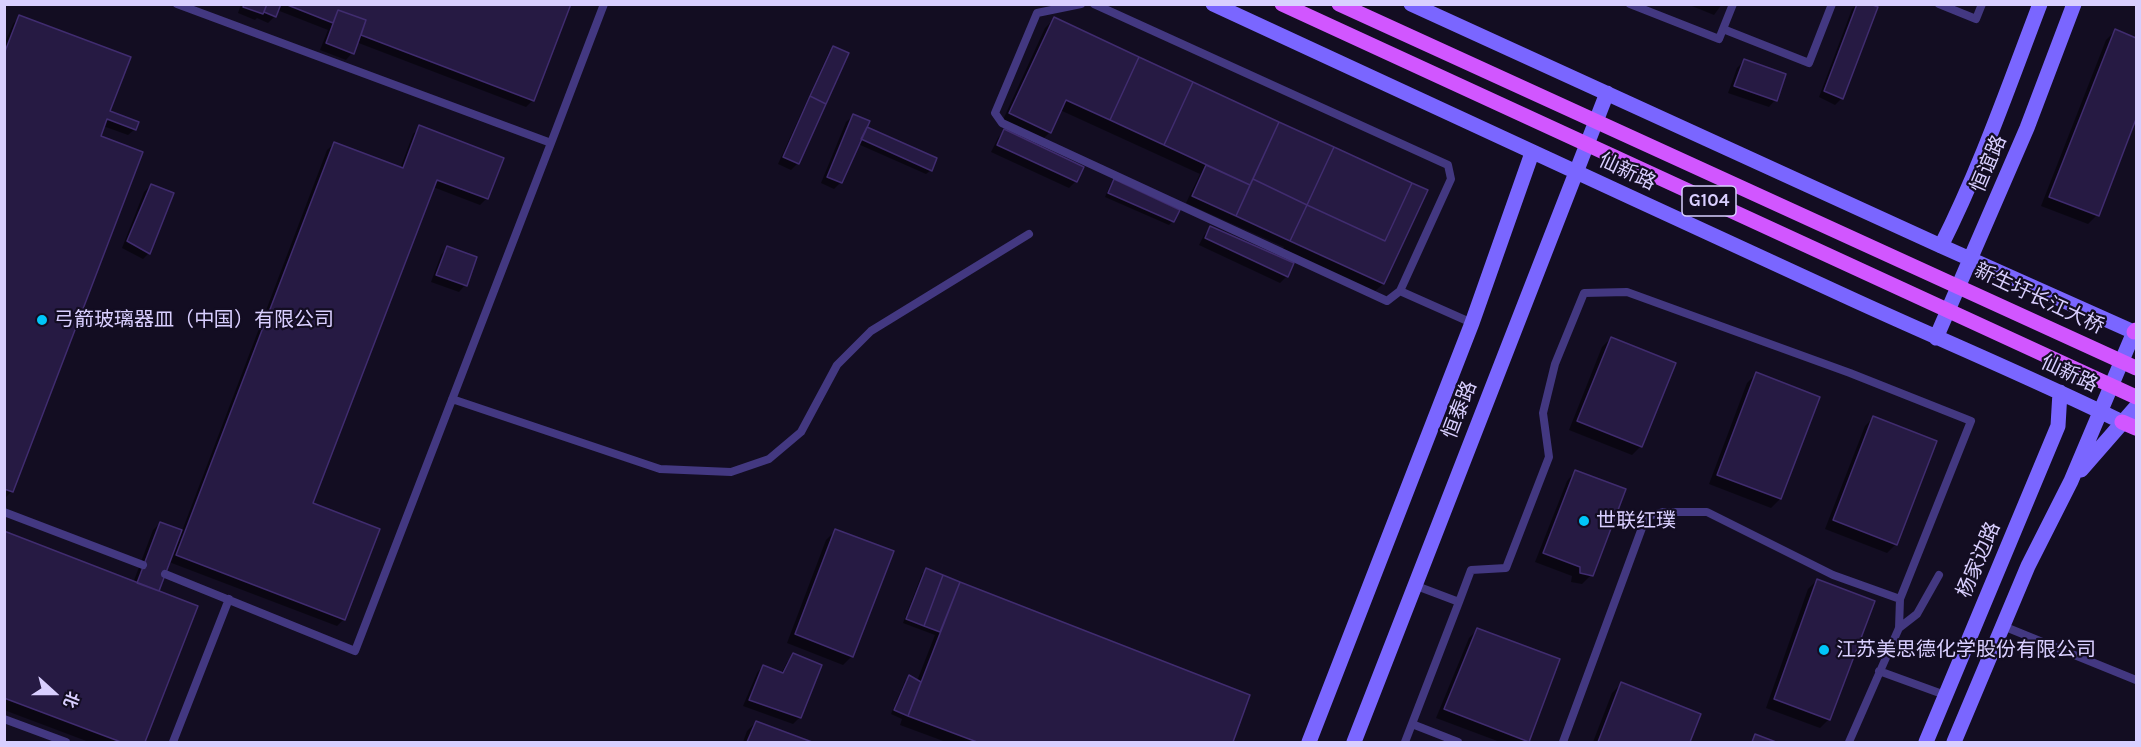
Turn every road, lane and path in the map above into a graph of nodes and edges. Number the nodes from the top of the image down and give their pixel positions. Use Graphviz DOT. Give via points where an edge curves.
graph roads {
  1 [pos="177,4"];
  2 [pos="604,4"];
  3 [pos="1081,4"];
  4 [pos="1094,4"];
  5 [pos="1213,4"];
  6 [pos="1282,4"];
  7 [pos="1340,4"];
  8 [pos="1411,4"];
  9 [pos="1630,4"];
  10 [pos="1733,4"];
  11 [pos="1832,4"];
  12 [pos="1939,4"];
  13 [pos="1982,4"];
  14 [pos="2040,4"];
  15 [pos="2074,4"];
  16 [pos="1723,29"];
  17 [pos="1607,93"];
  18 [pos="551,143"];
  19 [pos="1532,153"];
  20 [pos="1576,172"];
  21 [pos="1029,234"];
  22 [pos="1941,246"];
  23 [pos="1970,258"];
  24 [pos="1956,284"];
  25 [pos="1400,291"];
  26 [pos="1472,323"];
  27 [pos="2136,331"];
  28 [pos="1936,338"];
  29 [pos="2136,368"];
  30 [pos="2060,392"];
  31 [pos="2136,397"];
  32 [pos="452,399"];
  33 [pos="2136,407"];
  34 [pos="2100,411"];
  35 [pos="2129,425"];
  36 [pos="2071,481"];
  37 [pos="4,512"];
  38 [pos="143,565"];
  39 [pos="165,574"];
  40 [pos="1939,574"];
  41 [pos="1414,585"];
  42 [pos="229,598"];
  43 [pos="1900,600"];
  44 [pos="1459,602"];
  45 [pos="2003,626"];
  46 [pos="1899,628"];
  47 [pos="1879,671"];
  48 [pos="2136,680"];
  49 [pos="1945,696"];
  50 [pos="4,719"];
  51 [pos="1412,724"];
  52 [pos="66,742"];
  53 [pos="173,742"];
  54 [pos="1309,742"];
  55 [pos="1354,742"];
  56 [pos="1405,742"];
  57 [pos="1458,742"];
  58 [pos="1563,742"];
  59 [pos="1849,742"];
  60 [pos="1926,742"];
  61 [pos="1954,742"];
  1 -- 18 [label="lane"];
  2 -- 18 [label="lane"];
  3 -- 25 [label="lane" via="1037,13 994,113 1002,123 1388,301"];
  4 -- 25 [label="lane" via="1448,165 1451,179"];
  5 -- 19 [label="main road, 仙新路"];
  6 -- 31 [label="main road, 仙新路 / G104, bridge"];
  7 -- 24 [label="main road, 仙新路, bridge"];
  8 -- 17 [label="main road"];
  9 -- 16 [label="lane" via="1719,39"];
  10 -- 16 [label="lane"];
  11 -- 16 [label="lane" via="1809,63"];
  12 -- 13 [label="lane" via="1976,19"];
  14 -- 22 [label="main road, 恒谊路"];
  15 -- 23 [label="main road, 恒谊路" via="2027,128"];
  17 -- 20 [label="main road, 恒泰路"];
  17 -- 22 [label="main road"];
  18 -- 32 [label="lane"];
  19 -- 20 [label="main road, 仙新路"];
  19 -- 26 [label="main road, 恒泰路"];
  20 -- 28 [label="main road, 仙新路"];
  20 -- 41 [label="main road, 恒泰路"];
  21 -- 32 [label="lane" via="871,332 837,365 801,432 769,459 730,472 660,469"];
  22 -- 23 [label="main road"];
  23 -- 27 [label="main road"];
  23 -- 28 [label="main road, 恒谊路"];
  24 -- 29 [label="main road, 新生圩长江大桥, bridge"];
  25 -- 26 [label="lane"];
  26 -- 54 [label="main road, 恒泰路"];
  27 -- 34 [label="main road"];
  28 -- 30 [label="main road, 仙新路"];
  30 -- 34 [label="main road, 仙新路"];
  30 -- 49 [label="main road, 杨家边路" via="2058,426"];
  32 -- 42 [label="lane" via="355,651"];
  33 -- 35 [label="main road"];
  34 -- 35 [label="main road, 仙新路"];
  34 -- 36 [label="main road"];
  35 -- 36 [label="main road"];
  36 -- 45 [label="main road"];
  37 -- 38 [label="lane"];
  39 -- 42 [label="lane"];
  40 -- 46 [label="lane" via="1917,614"];
  41 -- 44 [label="lane"];
  41 -- 55 [label="main road, 恒泰路"];
  42 -- 53 [label="lane"];
  43 -- 44 [label="lane" via="1971,421 1627,292 1584,294 1555,364 1543,413 1549,457 1506,568 1471,570"];
  43 -- 46 [label="lane"];
  43 -- 58 [label="lane" via="1833,575 1707,512 1663,512 1646,517"];
  44 -- 51 [label="lane"];
  45 -- 48 [label="lane"];
  45 -- 61 [label="main road"];
  46 -- 47 [label="lane"];
  47 -- 49 [label="lane"];
  47 -- 59 [label="lane"];
  49 -- 60 [label="main road, 杨家边路"];
  50 -- 52 [label="lane"];
  51 -- 56 [label="lane"];
  51 -- 57 [label="lane"];
}
